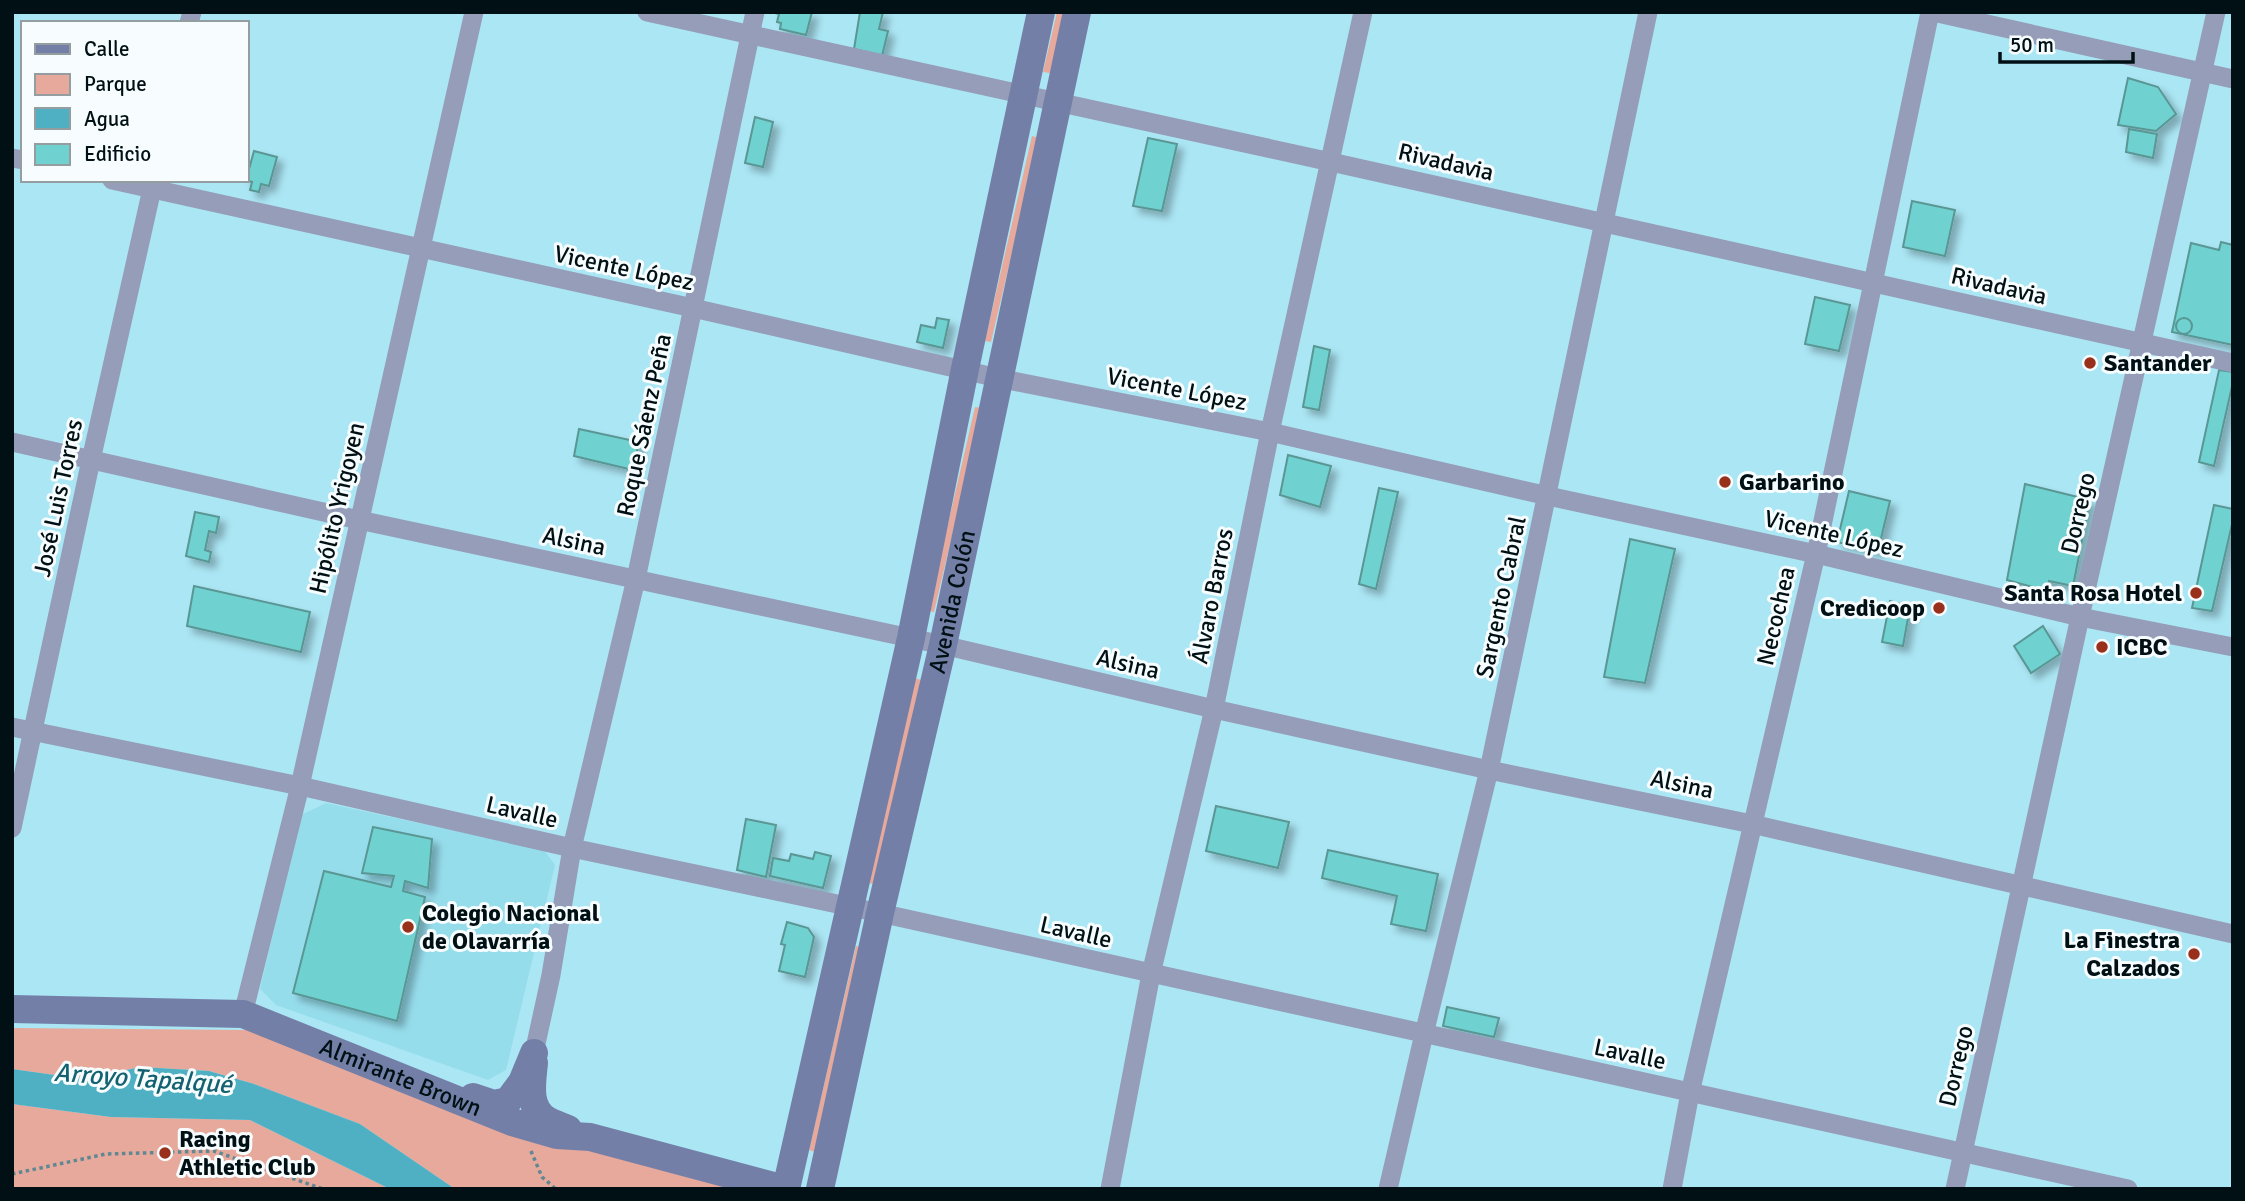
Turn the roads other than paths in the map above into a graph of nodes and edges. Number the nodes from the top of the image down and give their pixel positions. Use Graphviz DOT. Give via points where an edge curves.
graph roads {
  1 [pos="474,12"];
  2 [pos="647,12"];
  3 [pos="754,12"];
  4 [pos="1041,12"];
  5 [pos="1077,12"];
  6 [pos="1363,12"];
  7 [pos="1648,12"];
  8 [pos="1931,12"];
  9 [pos="2216,12"];
  10 [pos="750,34"];
  11 [pos="2203,72"];
  12 [pos="2233,79"];
  13 [pos="1023,95"];
  14 [pos="1056,102"];
  15 [pos="1331,162"];
  16 [pos="128,182"];
  17 [pos="153,185"];
  18 [pos="1605,223"];
  19 [pos="422,250"];
  20 [pos="1873,283"];
  21 [pos="693,308"];
  22 [pos="2143,343"];
  23 [pos="2233,363"];
  24 [pos="965,369"];
  25 [pos="998,378"];
  26 [pos="1270,432"];
  27 [pos="12,443"];
  28 [pos="91,460"];
  29 [pos="1548,496"];
  30 [pos="359,520"];
  31 [pos="1816,554"];
  32 [pos="636,579"];
  33 [pos="2080,617"];
  34 [pos="911,638"];
  35 [pos="943,645"];
  36 [pos="2233,647"];
  37 [pos="1214,709"];
  38 [pos="22,729"];
  39 [pos="1489,770"];
  40 [pos="300,786"];
  41 [pos="1752,824"];
  42 [pos="12,828"];
  43 [pos="572,848"];
  44 [pos="2022,884"];
  45 [pos="849,908"];
  46 [pos="880,913"];
  47 [pos="2233,934"];
  48 [pos="1151,974"];
  49 [pos="12,1009"];
  50 [pos="243,1014"];
  51 [pos="1424,1034"];
  52 [pos="534,1053"];
  53 [pos="432,1089"];
  54 [pos="1690,1093"];
  55 [pos="590,1137"];
  56 [pos="1962,1152"];
  57 [pos="786,1189"];
  58 [pos="820,1189"];
  59 [pos="1110,1189"];
  60 [pos="1388,1189"];
  61 [pos="1672,1189"];
  62 [pos="1955,1189"];
  63 [pos="2128,1189"];
  1 -- 19 [label="street, Hipólito Yrigoyen"];
  2 -- 10 [label="street, Rivadavia"];
  3 -- 10 [label="street, Roque Sáenz Peña"];
  4 -- 13 [label="main road, Avenida Colón"];
  5 -- 14 [label="main road, Avenida Colón"];
  6 -- 15 [label="street, Álvaro Barros"];
  7 -- 18 [label="street, Sargento Cabral"];
  8 -- 11 [label="street"];
  8 -- 20 [label="street, Necochea"];
  9 -- 11 [label="street, Dorrego"];
  10 -- 13 [label="street, Rivadavia"];
  10 -- 21 [label="street, Roque Sáenz Peña"];
  11 -- 12 [label="street"];
  11 -- 22 [label="street, Dorrego"];
  13 -- 14 [label="street, Rivadavia"];
  13 -- 24 [label="main road, Avenida Colón"];
  14 -- 15 [label="street, Rivadavia"];
  14 -- 25 [label="main road, Avenida Colón"];
  15 -- 18 [label="street, Rivadavia"];
  15 -- 26 [label="street, Álvaro Barros"];
  16 -- 17 [label="street, Vicente López"];
  17 -- 19 [label="street, Vicente López"];
  17 -- 28 [label="street, José Luis Torres"];
  18 -- 20 [label="street, Rivadavia"];
  18 -- 29 [label="street, Sargento Cabral"];
  19 -- 21 [label="street, Vicente López"];
  19 -- 30 [label="street, Hipólito Yrigoyen"];
  20 -- 22 [label="street, Rivadavia"];
  20 -- 31 [label="street, Necochea"];
  21 -- 24 [label="street, Vicente López"];
  21 -- 32 [label="street, Roque Sáenz Peña"];
  22 -- 23 [label="street, Rivadavia"];
  22 -- 33 [label="street, Dorrego"];
  24 -- 25 [label="street, Vicente López"];
  24 -- 34 [label="main road, Avenida Colón"];
  25 -- 26 [label="street, Vicente López"];
  25 -- 35 [label="main road, Avenida Colón"];
  26 -- 29 [label="street, Vicente López"];
  26 -- 37 [label="street, Álvaro Barros"];
  27 -- 28 [label="street, Alsina"];
  28 -- 30 [label="street, Alsina"];
  28 -- 38 [label="street, José Luis Torres"];
  29 -- 31 [label="street, Vicente López"];
  29 -- 39 [label="street, Sargento Cabral"];
  30 -- 32 [label="street, Alsina"];
  30 -- 40 [label="street, Hipólito Yrigoyen"];
  31 -- 33 [label="street, Vicente López"];
  31 -- 41 [label="street, Necochea"];
  32 -- 34 [label="street, Alsina"];
  32 -- 43 [label="street, Roque Sáenz Peña"];
  33 -- 36 [label="street, Vicente López"];
  33 -- 44 [label="street, Dorrego"];
  34 -- 35 [label="street, Alsina"];
  34 -- 45 [label="main road, Avenida Colón"];
  35 -- 37 [label="street, Alsina"];
  35 -- 46 [label="main road, Avenida Colón"];
  37 -- 39 [label="street, Alsina"];
  37 -- 48 [label="street, Álvaro Barros"];
  38 -- 40 [label="street, Lavalle"];
  38 -- 42 [label="street, José Luis Torres"];
  39 -- 41 [label="street, Alsina"];
  39 -- 51 [label="street, Sargento Cabral"];
  40 -- 43 [label="street, Lavalle"];
  40 -- 50 [label="street, Hipólito Yrigoyen"];
  41 -- 44 [label="street, Alsina"];
  41 -- 54 [label="street, Necochea"];
  43 -- 45 [label="street, Lavalle"];
  43 -- 52 [label="street, Roque Sáenz Peña"];
  44 -- 47 [label="street, Alsina"];
  44 -- 56 [label="street, Dorrego"];
  45 -- 46 [label="street, Lavalle"];
  45 -- 57 [label="main road, Avenida Colón"];
  46 -- 48 [label="street, Lavalle"];
  46 -- 58 [label="main road, Avenida Colón"];
  48 -- 51 [label="street, Lavalle"];
  48 -- 59 [label="street, Álvaro Barros"];
  49 -- 50 [label="main road, Almirante Brown"];
  50 -- 53 [label="main road, Almirante Brown"];
  51 -- 54 [label="street, Lavalle"];
  51 -- 60 [label="street, Sargento Cabral"];
  52 -- 53 [label="main road" via="508,1101 494,1104"];
  52 -- 55 [label="main road" via="531,1096 536,1109 546,1120"];
  53 -- 55 [label="main road, Almirante Brown" via="512,1122 557,1135"];
  54 -- 56 [label="street, Lavalle"];
  54 -- 61 [label="street, Necochea"];
  55 -- 57 [label="main road, Almirante Brown"];
  56 -- 62 [label="street, Dorrego"];
  56 -- 63 [label="street, Lavalle"];
}
